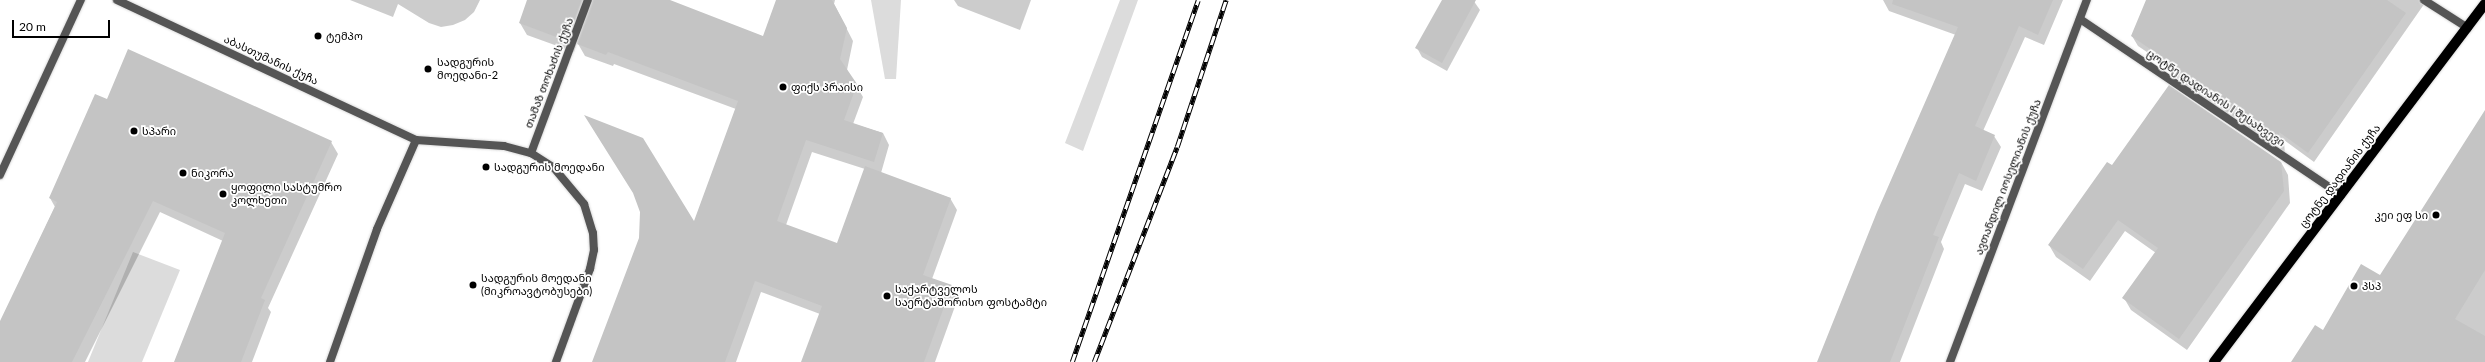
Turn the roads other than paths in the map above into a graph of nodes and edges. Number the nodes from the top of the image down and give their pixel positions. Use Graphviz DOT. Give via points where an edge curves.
graph roads {
  1 [pos="81,0"];
  2 [pos="118,0"];
  3 [pos="588,0"];
  4 [pos="2087,0"];
  5 [pos="2424,0"];
  6 [pos="2485,4"];
  7 [pos="2080,19"];
  8 [pos="2468,28"];
  9 [pos="416,140"];
  10 [pos="531,153"];
  11 [pos="0,175"];
  12 [pos="2341,196"];
  13 [pos="330,362"];
  14 [pos="556,362"];
  15 [pos="1950,362"];
  16 [pos="2214,362"];
  1 -- 11 [label="street"];
  2 -- 9 [label="street, აბასთუმანის ქუჩა"];
  3 -- 10 [label="street, თამაზ თოხაძის ქუჩა"];
  4 -- 7 [label="street, ავთანდილ იოსელიანის ქუჩა"];
  5 -- 8 [label="street"];
  6 -- 8 [label="main road, ცოტნე დადიანის ქუჩა"];
  7 -- 12 [label="street, ცოტნე დადიანის I შესახვევი"];
  7 -- 15 [label="street, ავთანდილ იოსელიანის ქუჩა"];
  8 -- 12 [label="main road, ცოტნე დადიანის ქუჩა"];
  9 -- 10 [label="street" via="504,146"];
  9 -- 13 [label="street" via="377,229"];
  10 -- 14 [label="street" via="554,168 570,185 584,204 593,233 594,250 590,269"];
  12 -- 16 [label="main road, ცოტნე დადიანის ქუჩა"];
}
